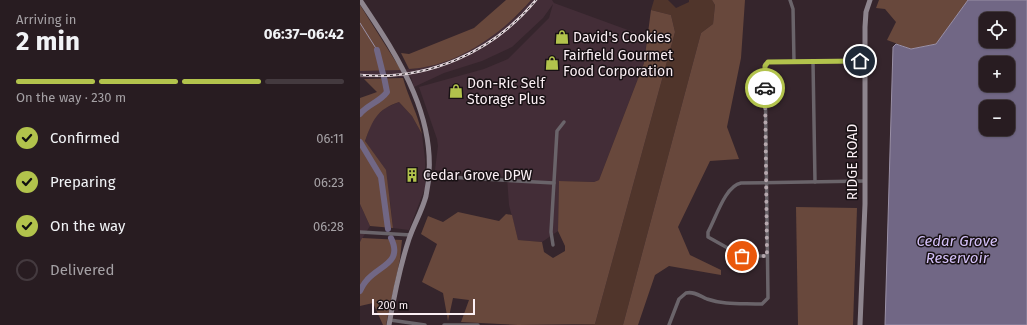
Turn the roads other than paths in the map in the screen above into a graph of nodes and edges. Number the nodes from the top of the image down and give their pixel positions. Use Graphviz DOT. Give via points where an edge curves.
graph roads {
  1 [pos="360,0"];
  2 [pos="790,0"];
  3 [pos="870,0"];
  4 [pos="865,61"];
  5 [pos="794,62"];
  6 [pos="813,62"];
  7 [pos="564,122"];
  8 [pos="428,176"];
  9 [pos="865,181"];
  10 [pos="815,182"];
  11 [pos="554,183"];
  12 [pos="766,183"];
  13 [pos="360,232"];
  14 [pos="411,235"];
  15 [pos="554,245"];
  16 [pos="767,256"];
  17 [pos="390,323"];
  18 [pos="425,325"];
  19 [pos="444,325"];
  20 [pos="478,325"];
  21 [pos="669,325"];
  22 [pos="860,325"];
  1 -- 8 [label="street" via="396,56 421,110 428,139"];
  2 -- 5 [label="street" via="793,9"];
  3 -- 4 [label="street, RIDGE ROAD" via="866,12"];
  4 -- 6 [label="street"];
  4 -- 9 [label="street, RIDGE ROAD"];
  5 -- 6 [label="street"];
  5 -- 12 [label="street" via="768,62 765,67"];
  6 -- 10 [label="street"];
  7 -- 11 [label="street" via="556,131"];
  8 -- 11 [label="street"];
  8 -- 14 [label="street" via="426,197"];
  9 -- 10 [label="street"];
  9 -- 22 [label="street, RIDGE ROAD"];
  10 -- 12 [label="street"];
  11 -- 15 [label="street" via="551,232"];
  12 -- 16 [label="street"];
  12 -- 16 [label="street" via="741,183 733,186 708,236 710,240 740,255"];
  13 -- 14 [label="street"];
  14 -- 17 [label="street"];
  16 -- 21 [label="street" via="768,296 763,303 713,301 692,292 686,293 679,299"];
  17 -- 18 [label="street"];
  19 -- 20 [label="street"];
}
